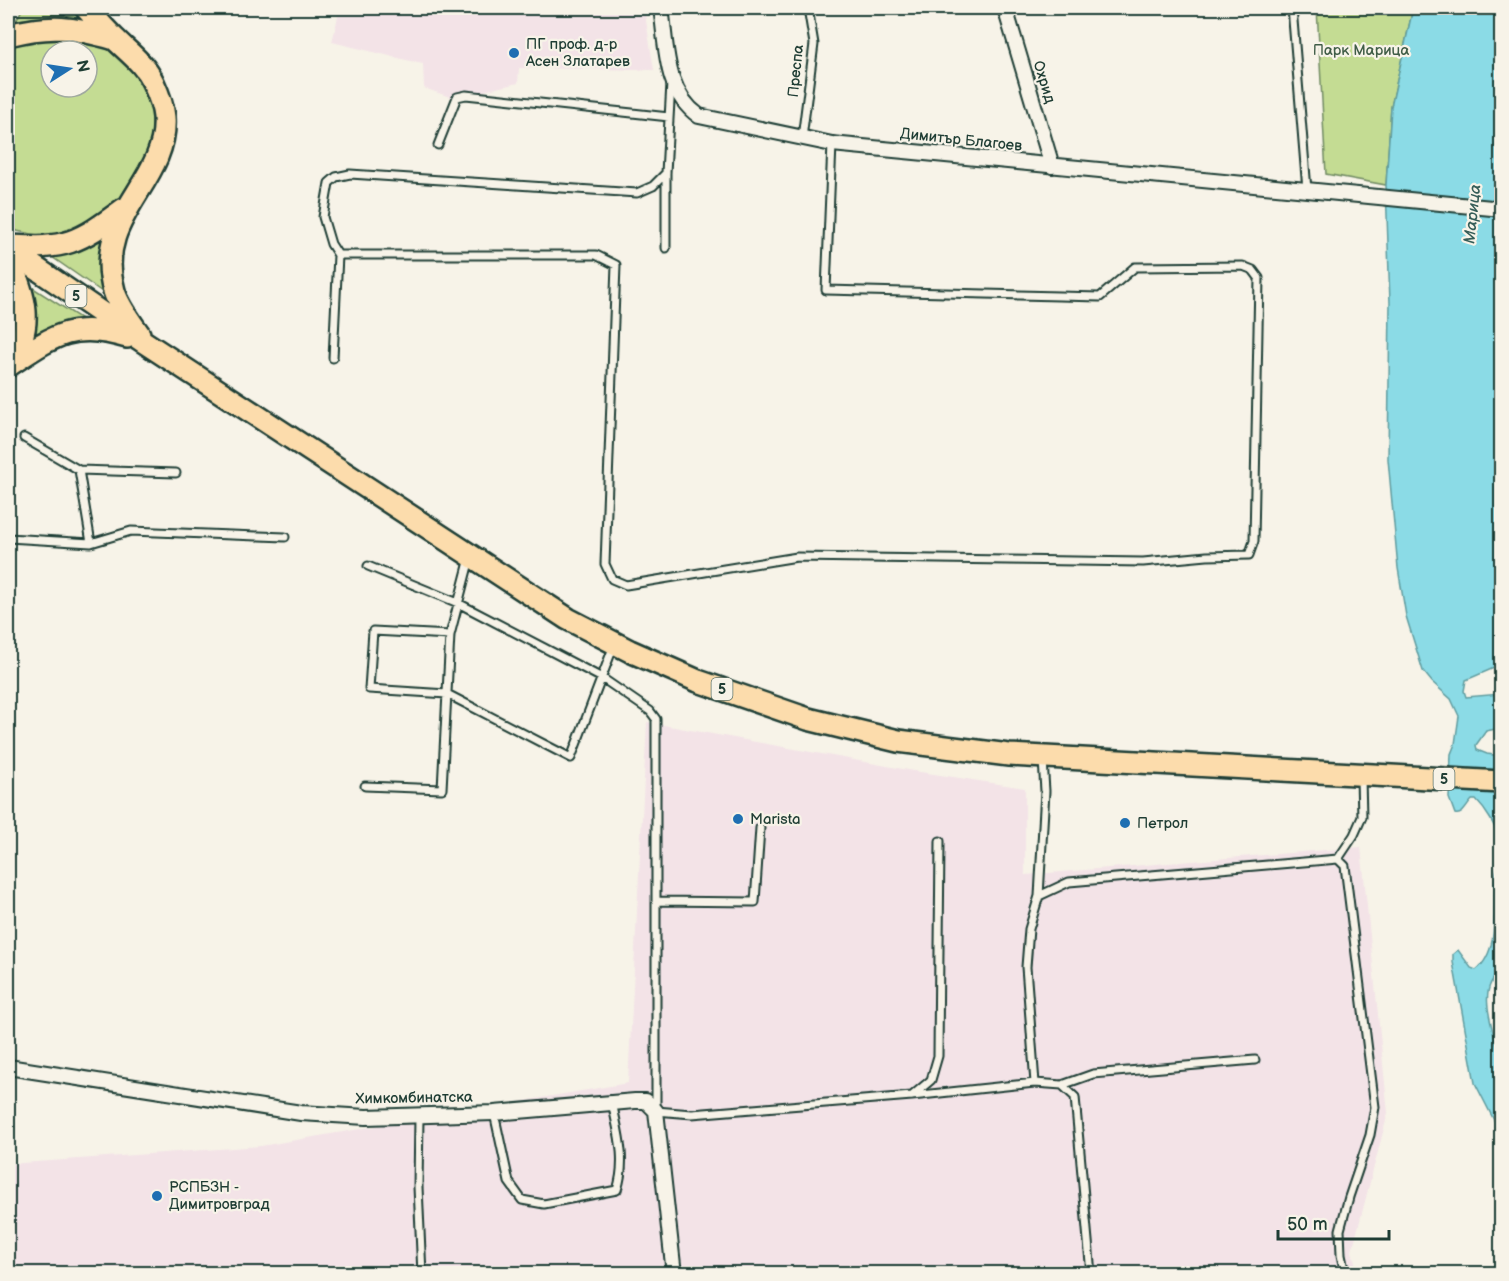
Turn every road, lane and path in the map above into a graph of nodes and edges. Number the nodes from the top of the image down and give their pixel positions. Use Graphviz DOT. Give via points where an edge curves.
graph roads {
  1 [pos="86,8"];
  2 [pos="661,8"];
  3 [pos="808,8"];
  4 [pos="1005,8"];
  5 [pos="1292,8"];
  6 [pos="8,35"];
  7 [pos="115,39"];
  8 [pos="672,80"];
  9 [pos="669,117"];
  10 [pos="801,138"];
  11 [pos="832,144"];
  12 [pos="438,145"];
  13 [pos="1052,166"];
  14 [pos="666,173"];
  15 [pos="1307,191"];
  16 [pos="127,207"];
  17 [pos="1502,209"];
  18 [pos="8,248"];
  19 [pos="666,248"];
  20 [pos="338,255"];
  21 [pos="8,258"];
  22 [pos="144,342"];
  23 [pos="333,358"];
  24 [pos="8,366"];
  25 [pos="24,438"];
  26 [pos="79,470"];
  27 [pos="176,473"];
  28 [pos="285,537"];
  29 [pos="8,538"];
  30 [pos="90,543"];
  31 [pos="471,555"];
  32 [pos="368,566"];
  33 [pos="458,603"];
  34 [pos="450,635"];
  35 [pos="615,643"];
  36 [pos="602,678"];
  37 [pos="447,694"];
  38 [pos="1043,757"];
  39 [pos="1361,776"];
  40 [pos="1502,782"];
  41 [pos="365,786"];
  42 [pos="760,828"];
  43 [pos="940,841"];
  44 [pos="1338,859"];
  45 [pos="1039,896"];
  46 [pos="656,901"];
  47 [pos="1255,1060"];
  48 [pos="8,1067"];
  49 [pos="1035,1083"];
  50 [pos="1062,1085"];
  51 [pos="912,1096"];
  52 [pos="612,1102"];
  53 [pos="656,1111"];
  54 [pos="494,1113"];
  55 [pos="419,1117"];
  56 [pos="422,1274"];
  57 [pos="674,1274"];
  58 [pos="1091,1274"];
  59 [pos="1345,1274"];
  1 -- 7 [label="main road"];
  2 -- 8 [label="street, Димитър Благоев"];
  3 -- 10 [label="lane, Преспа" via="814,44"];
  4 -- 13 [label="street, Охрид"];
  5 -- 15 [label="lane"];
  6 -- 7 [label="main road" via="39,27 63,27"];
  7 -- 16 [label="main road" via="151,79 164,115 160,148"];
  8 -- 9 [label="lane"];
  8 -- 10 [label="street, Димитър Благоев" via="686,107 699,117"];
  9 -- 12 [label="lane" via="466,95 457,97"];
  9 -- 14 [label="lane"];
  10 -- 11 [label="street, Димитър Благоев"];
  11 -- 13 [label="street, Димитър Благоев"];
  11 -- 20 [label="lane" via="826,290 1100,297 1135,267 1243,266 1253,270 1259,278 1255,517 1249,555 1143,562 797,557 626,585 612,579 605,564 616,266 596,255"];
  13 -- 15 [label="street, Димитър Благоев"];
  14 -- 19 [label="lane"];
  14 -- 20 [label="lane" via="653,186 637,193 350,174 336,177 329,183 322,217"];
  15 -- 17 [label="street, Димитър Благоев"];
  16 -- 18 [label="main road" via="75,242"];
  16 -- 22 [label="main road" via="114,236 110,268 114,292"];
  18 -- 22 [label="main road, 5"];
  20 -- 23 [label="lane"];
  21 -- 24 [label="main road" via="19,280 26,318 23,338"];
  22 -- 24 [label="main road" via="108,331 63,333"];
  22 -- 31 [label="main road, 5"];
  25 -- 26 [label="lane"];
  26 -- 27 [label="lane"];
  26 -- 30 [label="lane"];
  28 -- 30 [label="lane" via="131,531"];
  29 -- 30 [label="lane"];
  31 -- 33 [label="lane"];
  31 -- 35 [label="main road, 5" via="568,619"];
  32 -- 33 [label="lane"];
  33 -- 34 [label="lane"];
  33 -- 36 [label="lane"];
  34 -- 37 [label="lane"];
  34 -- 37 [label="lane" via="373,632 369,689"];
  35 -- 36 [label="lane"];
  35 -- 38 [label="main road, 5" via="698,681 808,719 898,741"];
  36 -- 37 [label="lane" via="571,758"];
  36 -- 46 [label="lane" via="656,719"];
  37 -- 41 [label="lane" via="442,789"];
  38 -- 39 [label="main road, 5"];
  38 -- 45 [label="lane"];
  39 -- 40 [label="main road, 5"];
  39 -- 44 [label="lane" via="1362,817"];
  42 -- 46 [label="lane" via="755,902"];
  43 -- 51 [label="lane" via="938,1056 931,1080"];
  44 -- 45 [label="lane" via="1069,882"];
  44 -- 59 [label="lane" via="1345,866 1375,1107 1340,1230"];
  45 -- 49 [label="lane" via="1029,929 1026,967"];
  46 -- 53 [label="lane"];
  47 -- 50 [label="lane" via="1093,1074"];
  48 -- 55 [label="street, Химкомбинатска" via="301,1113"];
  49 -- 50 [label="lane"];
  49 -- 51 [label="lane"];
  50 -- 58 [label="lane" via="1075,1097"];
  51 -- 53 [label="lane" via="692,1114"];
  52 -- 53 [label="street, Химкомбинатска" via="646,1101"];
  52 -- 54 [label="street, Химкомбинатска"];
  52 -- 54 [label="lane" via="623,1155 617,1190 544,1204 522,1200 509,1182"];
  53 -- 57 [label="street"];
  54 -- 55 [label="street, Химкомбинатска"];
  55 -- 56 [label="lane"];
}
